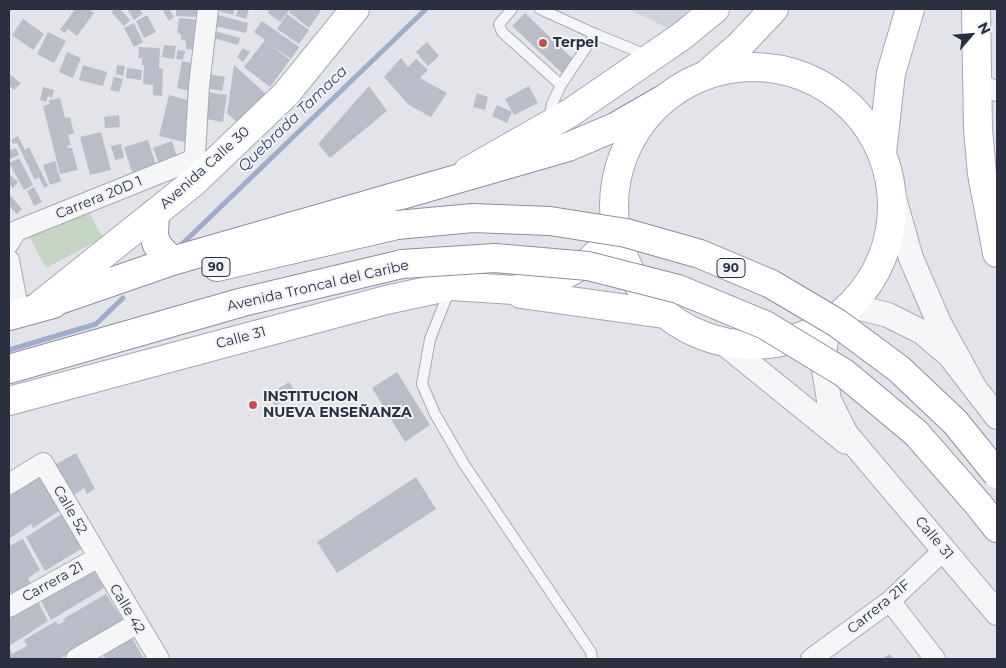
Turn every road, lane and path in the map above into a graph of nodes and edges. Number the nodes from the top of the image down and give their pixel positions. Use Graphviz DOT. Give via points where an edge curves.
graph roads {
  1 [pos="208,9"];
  2 [pos="355,9"];
  3 [pos="512,9"];
  4 [pos="540,9"];
  5 [pos="715,9"];
  6 [pos="774,9"];
  7 [pos="910,9"];
  8 [pos="976,9"];
  9 [pos="595,34"];
  10 [pos="652,57"];
  11 [pos="706,74"];
  12 [pos="561,86"];
  13 [pos="987,88"];
  14 [pos="660,101"];
  15 [pos="548,126"];
  16 [pos="882,152"];
  17 [pos="194,170"];
  18 [pos="990,181"];
  19 [pos="448,183"];
  20 [pos="892,191"];
  21 [pos="155,213"];
  22 [pos="617,236"];
  23 [pos="9,243"];
  24 [pos="997,253"];
  25 [pos="9,260"];
  26 [pos="172,261"];
  27 [pos="463,287"];
  28 [pos="852,306"];
  29 [pos="21,313"];
  30 [pos="664,314"];
  31 [pos="828,326"];
  32 [pos="725,344"];
  33 [pos="9,369"];
  34 [pos="973,385"];
  35 [pos="9,401"];
  36 [pos="997,417"];
  37 [pos="871,462"];
  38 [pos="997,474"];
  39 [pos="9,484"];
  40 [pos="997,528"];
  41 [pos="944,550"];
  42 [pos="96,558"];
  43 [pos="890,601"];
  44 [pos="9,606"];
  45 [pos="997,613"];
  46 [pos="136,624"];
  47 [pos="76,659"];
  48 [pos="159,659"];
  49 [pos="592,659"];
  50 [pos="811,659"];
  51 [pos="934,659"];
  1 -- 17 [label="street"];
  2 -- 17 [label="main road, Avenida Calle 30" via="286,94"];
  3 -- 12 [label="lane" via="499,24 502,32"];
  4 -- 9 [label="lane"];
  5 -- 10 [label="main road"];
  6 -- 11 [label="main road" via="739,46"];
  7 -- 16 [label="main road" via="891,73"];
  8 -- 13 [label="main road"];
  9 -- 10 [label="lane"];
  9 -- 12 [label="lane"];
  10 -- 15 [label="main road"];
  11 -- 14 [label="main road"];
  11 -- 16 [label="main road" via="740,67 776,68 809,78 840,96 864,122"];
  12 -- 15 [label="lane" via="552,104"];
  13 -- 18 [label="main road"];
  14 -- 19 [label="main road" via="615,127 568,147"];
  14 -- 22 [label="main road" via="627,145 614,189"];
  15 -- 19 [label="main road"];
  16 -- 20 [label="main road"];
  17 -- 21 [label="main road, Avenida Calle 30"];
  17 -- 23 [label="street, Carrera 20D 1" via="16,230"];
  18 -- 24 [label="main road"];
  19 -- 26 [label="main road"];
  20 -- 28 [label="main road" via="891,232 877,272"];
  20 -- 34 [label="street" via="915,266 939,323"];
  21 -- 26 [label="main road" via="157,245"];
  21 -- 29 [label="main road, Avenida Calle 30"];
  22 -- 27 [label="main road, Calle 31" via="588,262 553,281 514,290"];
  22 -- 30 [label="main road" via="634,279"];
  25 -- 29 [label="street"];
  26 -- 29 [label="main road"];
  27 -- 30 [label="main road, Calle 31"];
  27 -- 35 [label="main road, Calle 31" via="358,307"];
  27 -- 49 [label="lane" via="430,339 422,384 464,464 591,652"];
  28 -- 31 [label="main road"];
  28 -- 34 [label="street" via="888,315 922,332 950,356"];
  29 -- 38 [label="main road, 90, bridge" via="397,225 473,218 550,221 626,233 709,258 770,284 821,313 891,363 955,422"];
  30 -- 32 [label="main road" via="683,328"];
  31 -- 32 [label="main road" via="796,340 761,347"];
  31 -- 37 [label="street, Calle 31" via="823,363 829,400 846,434"];
  32 -- 37 [label="street, Calle 31"];
  33 -- 40 [label="main road, Avenida Troncal del Caribe, bridge" via="243,302 402,264 495,258 588,266 678,289 765,325 844,373 916,434"];
  34 -- 36 [label="street"];
  37 -- 41 [label="street, Calle 31"];
  39 -- 42 [label="street, Calle 52" via="43,463"];
  41 -- 43 [label="street, Carrera 21F"];
  41 -- 45 [label="street, Calle 31"];
  42 -- 44 [label="street, Carrera 21"];
  42 -- 46 [label="street, Calle 42"];
  43 -- 50 [label="street, Carrera 21F"];
  43 -- 51 [label="street"];
  46 -- 47 [label="street"];
  46 -- 48 [label="street, Calle 42"];
}
